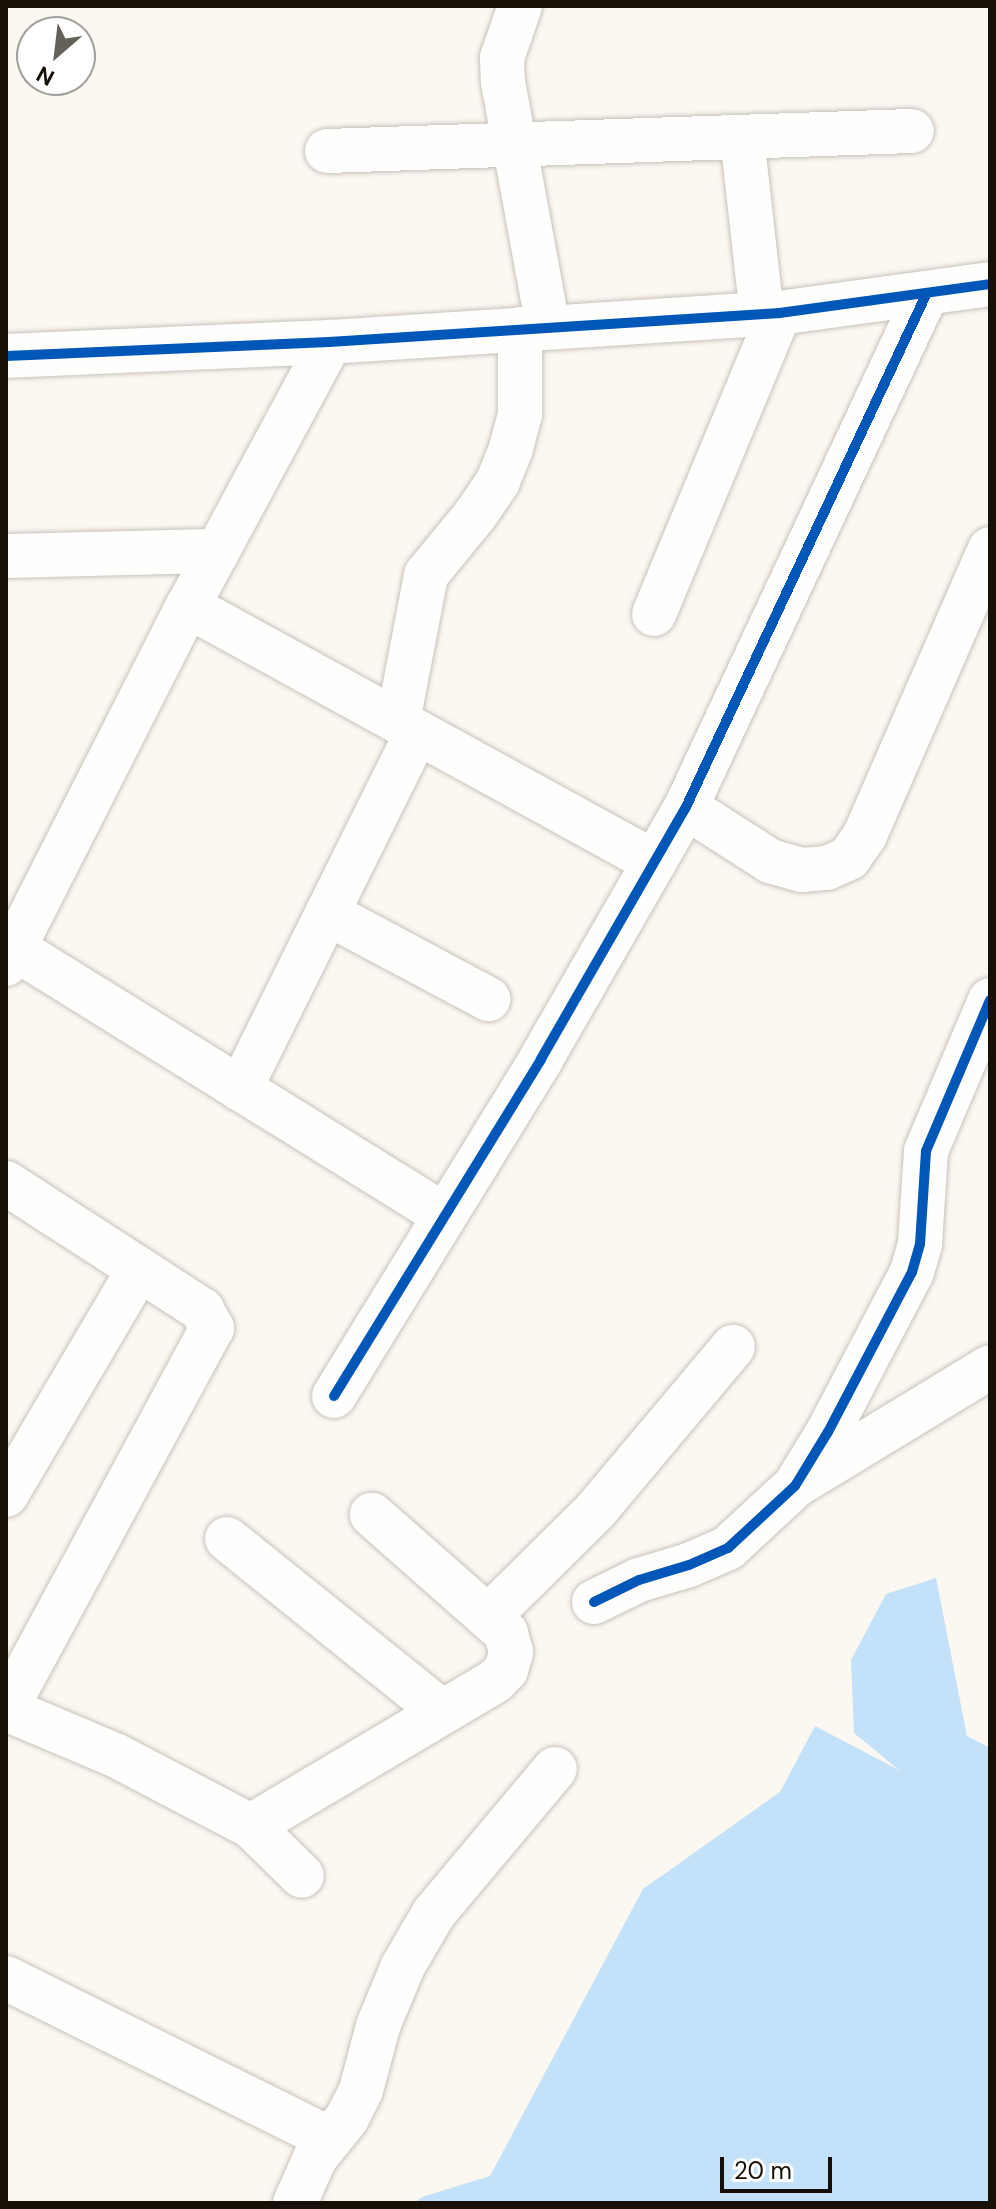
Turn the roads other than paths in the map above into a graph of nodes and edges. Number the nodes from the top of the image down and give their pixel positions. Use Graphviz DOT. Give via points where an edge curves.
graph roads {
  1 [pos="520,6"];
  2 [pos="912,131"];
  3 [pos="742,137"];
  4 [pos="514,145"];
  5 [pos="327,151"];
  6 [pos="990,284"];
  7 [pos="926,295"];
  8 [pos="771,313"];
  9 [pos="534,328"];
  10 [pos="330,342"];
  11 [pos="6,356"];
  12 [pos="990,549"];
  13 [pos="218,551"];
  14 [pos="6,556"];
  15 [pos="188,606"];
  16 [pos="654,614"];
  17 [pos="408,726"];
  18 [pos="686,807"];
  19 [pos="654,862"];
  20 [pos="327,913"];
  21 [pos="10,956"];
  22 [pos="488,999"];
  23 [pos="990,1000"];
  24 [pos="240,1089"];
  25 [pos="6,1183"];
  26 [pos="444,1215"];
  27 [pos="139,1269"];
  28 [pos="733,1347"];
  29 [pos="990,1367"];
  30 [pos="334,1396"];
  31 [pos="795,1486"];
  32 [pos="6,1495"];
  33 [pos="372,1515"];
  34 [pos="227,1539"];
  35 [pos="594,1602"];
  36 [pos="489,1616"];
  37 [pos="6,1709"];
  38 [pos="442,1712"];
  39 [pos="555,1769"];
  40 [pos="251,1826"];
  41 [pos="302,1876"];
  42 [pos="6,1978"];
  43 [pos="330,2139"];
  44 [pos="295,2203"];
  1 -- 4 [label="street" via="502,58"];
  2 -- 3 [label="street"];
  3 -- 4 [label="street"];
  3 -- 8 [label="street"];
  4 -- 5 [label="street"];
  4 -- 9 [label="street"];
  6 -- 7 [label="street"];
  7 -- 8 [label="street"];
  7 -- 18 [label="street"];
  8 -- 9 [label="street"];
  8 -- 16 [label="street"];
  9 -- 10 [label="street"];
  9 -- 17 [label="street" via="520,415 498,481 426,575"];
  10 -- 11 [label="street"];
  10 -- 13 [label="street"];
  12 -- 18 [label="street" via="865,835 849,858 827,868 802,870 770,861"];
  13 -- 14 [label="street"];
  13 -- 15 [label="street"];
  15 -- 17 [label="street"];
  15 -- 21 [label="street"];
  17 -- 19 [label="street"];
  17 -- 20 [label="street"];
  18 -- 19 [label="street"];
  19 -- 26 [label="street"];
  20 -- 22 [label="street"];
  20 -- 24 [label="street"];
  21 -- 24 [label="street"];
  23 -- 31 [label="street" via="926,1151 920,1244 912,1272"];
  24 -- 26 [label="street"];
  25 -- 27 [label="street"];
  26 -- 30 [label="street"];
  27 -- 32 [label="street"];
  27 -- 37 [label="street" via="202,1310 212,1328"];
  28 -- 36 [label="street" via="596,1510"];
  29 -- 31 [label="street"];
  31 -- 35 [label="street" via="728,1548"];
  33 -- 36 [label="street"];
  34 -- 38 [label="street"];
  36 -- 38 [label="street" via="506,1633 511,1652 506,1670"];
  37 -- 40 [label="street" via="115,1755"];
  38 -- 40 [label="street"];
  39 -- 43 [label="street" via="434,1913 403,1966 378,2026 361,2090"];
  40 -- 41 [label="street"];
  42 -- 43 [label="street"];
  43 -- 44 [label="street" via="315,2158"];
}
